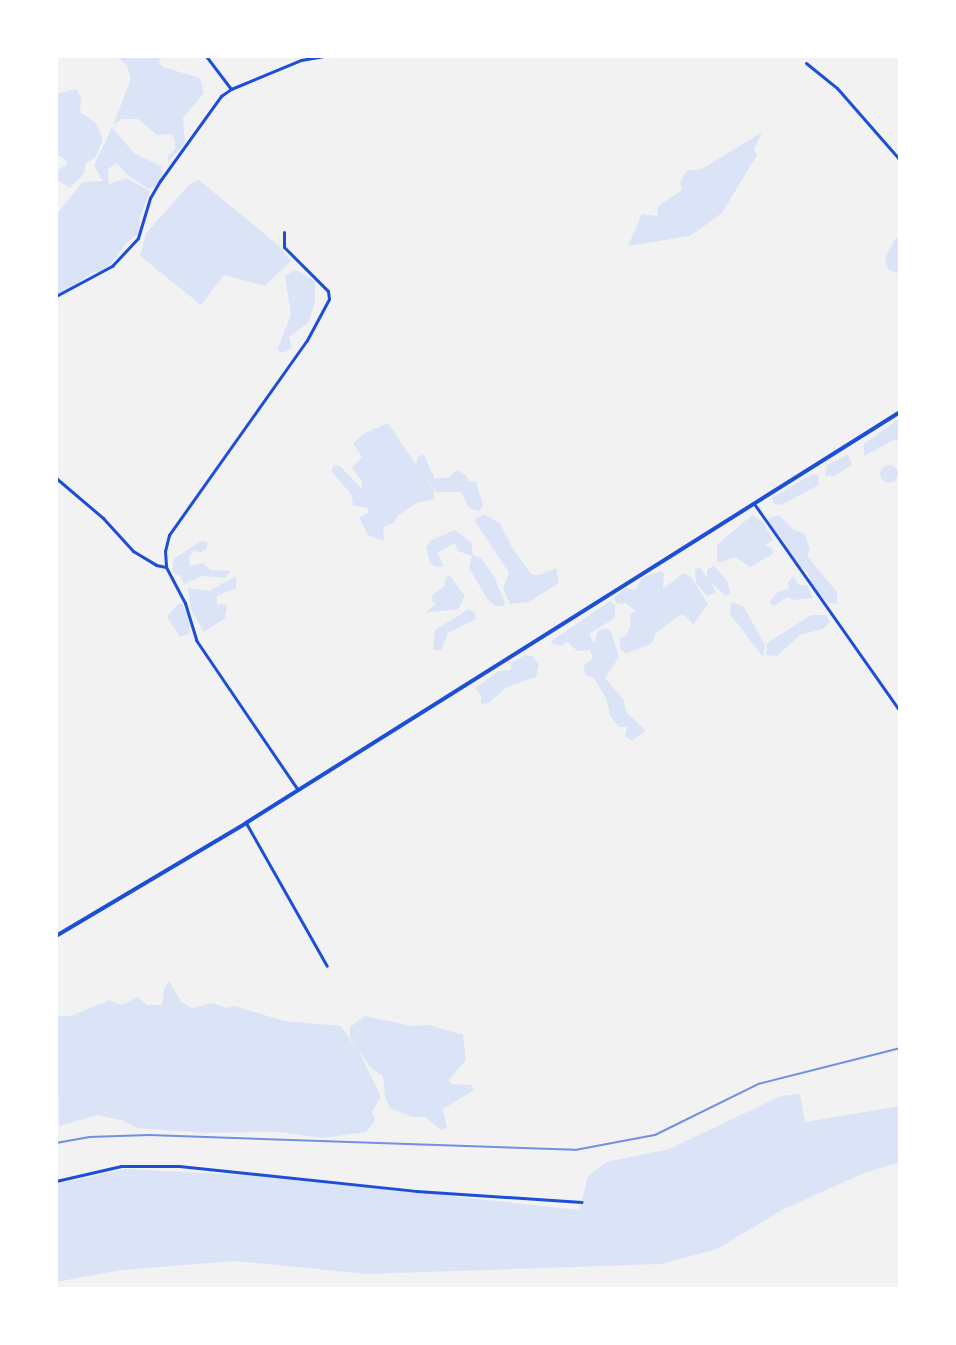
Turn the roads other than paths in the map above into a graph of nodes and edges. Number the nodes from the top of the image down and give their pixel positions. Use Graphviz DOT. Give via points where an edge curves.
graph roads {
  1 [pos="206,56"];
  2 [pos="323,56"];
  3 [pos="806,63"];
  4 [pos="231,89"];
  5 [pos="900,160"];
  6 [pos="284,232"];
  7 [pos="56,296"];
  8 [pos="900,412"];
  9 [pos="56,478"];
  10 [pos="754,503"];
  11 [pos="166,567"];
  12 [pos="900,711"];
  13 [pos="298,790"];
  14 [pos="246,823"];
  15 [pos="56,936"];
  16 [pos="327,966"];
  17 [pos="56,1181"];
  18 [pos="582,1202"];
  1 -- 4 [label="street"];
  2 -- 4 [label="street"];
  3 -- 5 [label="street" via="837,88"];
  4 -- 7 [label="street" via="160,181 138,238 112,266"];
  6 -- 11 [label="street" via="284,247 328,291 329,299 307,340 169,535"];
  8 -- 10 [label="street"];
  9 -- 11 [label="street" via="133,551"];
  10 -- 12 [label="street"];
  10 -- 13 [label="street"];
  11 -- 13 [label="street" via="196,640"];
  13 -- 14 [label="street"];
  14 -- 15 [label="street"];
  14 -- 16 [label="street"];
  17 -- 18 [label="street" via="121,1166 179,1166"];
}
